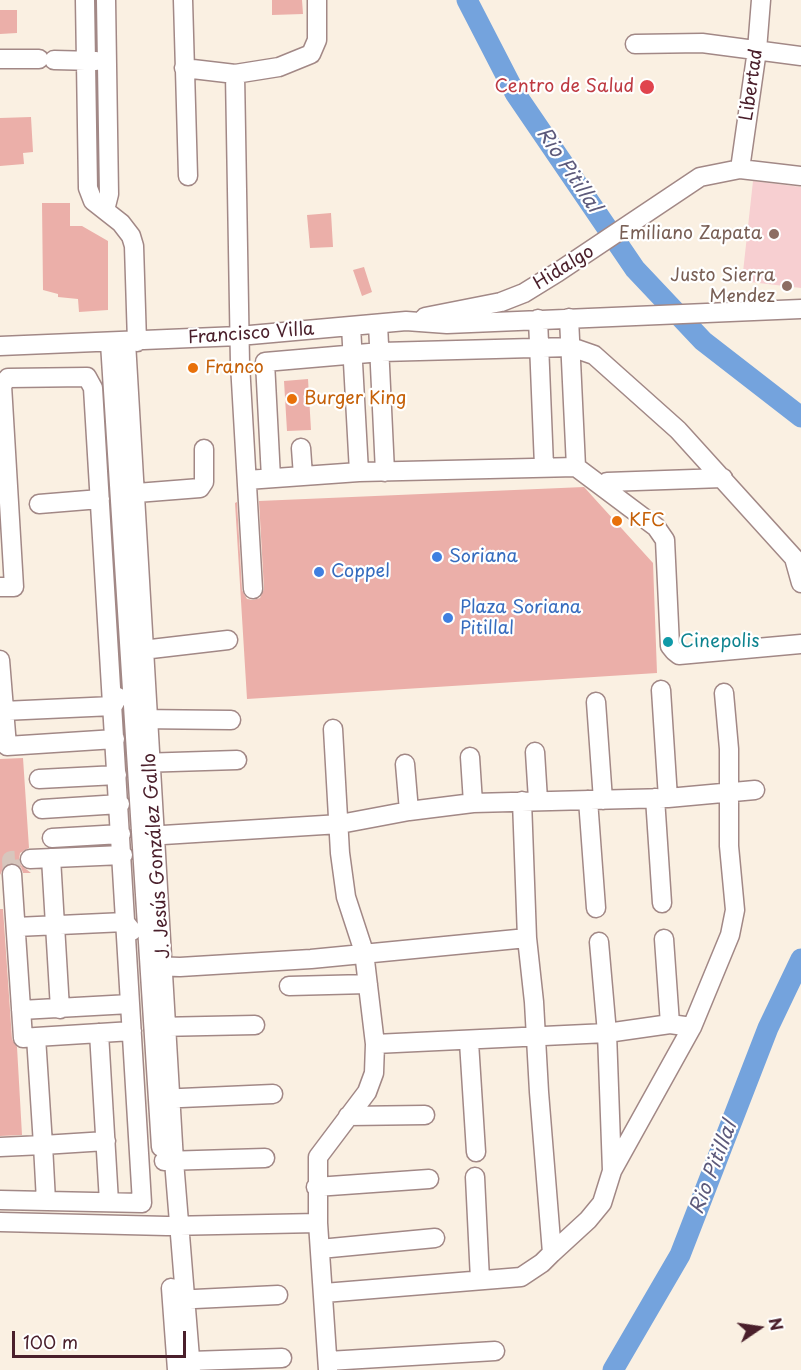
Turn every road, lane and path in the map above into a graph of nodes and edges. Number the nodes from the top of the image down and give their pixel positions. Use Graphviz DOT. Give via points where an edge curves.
graph roads {
  1 [pos="85,0"];
  2 [pos="106,0"];
  3 [pos="183,0"];
  4 [pos="317,0"];
  5 [pos="761,0"];
  6 [pos="634,44"];
  7 [pos="758,50"];
  8 [pos="801,56"];
  9 [pos="0,59"];
  10 [pos="86,61"];
  11 [pos="107,61"];
  12 [pos="184,68"];
  13 [pos="235,74"];
  14 [pos="740,169"];
  15 [pos="188,176"];
  16 [pos="801,177"];
  17 [pos="105,210"];
  18 [pos="795,308"];
  19 [pos="569,318"];
  20 [pos="538,319"];
  21 [pos="406,321"];
  22 [pos="378,324"];
  23 [pos="351,326"];
  24 [pos="239,336"];
  25 [pos="124,342"];
  26 [pos="0,346"];
  27 [pos="539,348"];
  28 [pos="572,348"];
  29 [pos="381,352"];
  30 [pos="353,354"];
  31 [pos="265,362"];
  32 [pos="240,364"];
  33 [pos="204,448"];
  34 [pos="301,448"];
  35 [pos="544,466"];
  36 [pos="576,467"];
  37 [pos="359,472"];
  38 [pos="385,472"];
  39 [pos="303,476"];
  40 [pos="272,478"];
  41 [pos="723,478"];
  42 [pos="248,480"];
  43 [pos="607,489"];
  44 [pos="127,494"];
  45 [pos="100,499"];
  46 [pos="39,504"];
  47 [pos="801,583"];
  48 [pos="0,587"];
  49 [pos="253,589"];
  50 [pos="228,640"];
  51 [pos="801,644"];
  52 [pos="137,650"];
  53 [pos="0,660"];
  54 [pos="661,690"];
  55 [pos="724,693"];
  56 [pos="596,702"];
  57 [pos="113,706"];
  58 [pos="3,711"];
  59 [pos="141,719"];
  60 [pos="231,720"];
  61 [pos="333,729"];
  62 [pos="115,739"];
  63 [pos="535,752"];
  64 [pos="470,757"];
  65 [pos="237,760"];
  66 [pos="144,763"];
  67 [pos="405,764"];
  68 [pos="117,775"];
  69 [pos="39,779"];
  70 [pos="754,790"];
  71 [pos="729,792"];
  72 [pos="662,798"];
  73 [pos="530,800"];
  74 [pos="596,800"];
  75 [pos="472,803"];
  76 [pos="120,804"];
  77 [pos="42,809"];
  78 [pos="409,811"];
  79 [pos="340,824"];
  80 [pos="121,834"];
  81 [pos="148,835"];
  82 [pos="52,838"];
  83 [pos="123,855"];
  84 [pos="51,858"];
  85 [pos="30,859"];
  86 [pos="12,874"];
  87 [pos="662,903"];
  88 [pos="596,908"];
  89 [pos="125,922"];
  90 [pos="56,925"];
  91 [pos="16,927"];
  92 [pos="527,938"];
  93 [pos="664,939"];
  94 [pos="599,942"];
  95 [pos="364,952"];
  96 [pos="157,966"];
  97 [pos="368,984"];
  98 [pos="289,986"];
  99 [pos="130,1004"];
  100 [pos="60,1009"];
  101 [pos="21,1010"];
  102 [pos="670,1024"];
  103 [pos="255,1025"];
  104 [pos="160,1027"];
  105 [pos="692,1027"];
  106 [pos="132,1031"];
  107 [pos="99,1033"];
  108 [pos="607,1033"];
  109 [pos="36,1037"];
  110 [pos="537,1038"];
  111 [pos="469,1041"];
  112 [pos="375,1044"];
  113 [pos="273,1094"];
  114 [pos="164,1099"];
  115 [pos="425,1115"];
  116 [pos="348,1116"];
  117 [pos="106,1141"];
  118 [pos="43,1145"];
  119 [pos="0,1147"];
  120 [pos="476,1152"];
  121 [pos="265,1158"];
  122 [pos="168,1161"];
  123 [pos="612,1171"];
  124 [pos="475,1177"];
  125 [pos="429,1179"];
  126 [pos="316,1187"];
  127 [pos="0,1200"];
  128 [pos="46,1201"];
  129 [pos="109,1202"];
  130 [pos="0,1222"];
  131 [pos="318,1223"];
  132 [pos="173,1226"];
  133 [pos="435,1238"];
  134 [pos="320,1249"];
  135 [pos="552,1253"];
  136 [pos="480,1280"];
  137 [pos="324,1293"];
  138 [pos="278,1295"];
  139 [pos="178,1300"];
  140 [pos="495,1351"];
  141 [pos="282,1358"];
  142 [pos="328,1366"];
  143 [pos="186,1367"];
  1 -- 10 [label="street, J. Jesús González Gallo"];
  2 -- 11 [label="street"];
  3 -- 12 [label="street"];
  4 -- 13 [label="street" via="317,40 311,54 279,67"];
  5 -- 7 [label="street, Libertad"];
  6 -- 7 [label="street" via="702,43"];
  7 -- 8 [label="street"];
  7 -- 14 [label="street, Libertad"];
  9 -- 10 [label="street"];
  10 -- 11 [label="street"];
  10 -- 17 [label="street, J. Jesús González Gallo" via="88,188 93,201"];
  11 -- 17 [label="street" via="109,194"];
  12 -- 13 [label="street"];
  12 -- 15 [label="street"];
  13 -- 24 [label="street"];
  14 -- 16 [label="street, Hidalgo"];
  14 -- 21 [label="street, Hidalgo" via="700,177 524,293 501,302"];
  17 -- 25 [label="street, J. Jesús González Gallo" via="121,223 134,246"];
  18 -- 19 [label="street"];
  19 -- 20 [label="street"];
  19 -- 28 [label="street"];
  20 -- 21 [label="street, Francisco Villa" via="447,324"];
  20 -- 27 [label="street"];
  21 -- 22 [label="street, Francisco Villa"];
  22 -- 23 [label="street, Francisco Villa"];
  22 -- 29 [label="street"];
  23 -- 24 [label="street, Francisco Villa"];
  23 -- 30 [label="street"];
  24 -- 25 [label="street, Francisco Villa"];
  24 -- 32 [label="street"];
  25 -- 26 [label="street, Francisco Villa"];
  25 -- 44 [label="street, J. Jesús González Gallo"];
  27 -- 28 [label="street"];
  27 -- 29 [label="street"];
  27 -- 35 [label="street"];
  28 -- 36 [label="street"];
  28 -- 41 [label="street" via="603,362 678,430"];
  29 -- 30 [label="street"];
  29 -- 38 [label="street"];
  30 -- 31 [label="street"];
  30 -- 37 [label="street"];
  31 -- 32 [label="street"];
  31 -- 40 [label="street"];
  32 -- 42 [label="street"];
  33 -- 44 [label="street" via="204,482 200,488"];
  34 -- 39 [label="street"];
  35 -- 36 [label="street"];
  35 -- 38 [label="street"];
  36 -- 43 [label="street"];
  37 -- 38 [label="street"];
  37 -- 39 [label="street"];
  39 -- 40 [label="street"];
  40 -- 42 [label="street"];
  41 -- 43 [label="street" via="607,482"];
  41 -- 47 [label="street" via="794,558"];
  42 -- 49 [label="street"];
  43 -- 51 [label="street" via="656,527 664,540 670,646 679,655"];
  44 -- 52 [label="street, J. Jesús González Gallo"];
  45 -- 46 [label="street"];
  45 -- 48 [label="street" via="91,382 82,376 5,379 2,385 14,586"];
  45 -- 57 [label="street"];
  50 -- 52 [label="street"];
  52 -- 57 [label="street" via="121,674 118,699"];
  52 -- 59 [label="street, J. Jesús González Gallo"];
  53 -- 58 [label="street"];
  54 -- 72 [label="street"];
  55 -- 71 [label="street"];
  56 -- 74 [label="street"];
  57 -- 58 [label="street"];
  57 -- 62 [label="street"];
  58 -- 62 [label="street" via="8,747"];
  59 -- 60 [label="street"];
  59 -- 66 [label="street, J. Jesús González Gallo"];
  61 -- 79 [label="street"];
  62 -- 68 [label="street"];
  63 -- 73 [label="street"];
  64 -- 75 [label="street"];
  65 -- 66 [label="street"];
  66 -- 81 [label="street, J. Jesús González Gallo"];
  67 -- 78 [label="street"];
  68 -- 69 [label="street"];
  68 -- 76 [label="street"];
  70 -- 71 [label="street"];
  71 -- 72 [label="street"];
  71 -- 105 [label="street" via="735,910 730,935"];
  72 -- 74 [label="street"];
  72 -- 87 [label="street"];
  73 -- 74 [label="street"];
  73 -- 75 [label="street"];
  73 -- 92 [label="street"];
  74 -- 88 [label="street"];
  75 -- 78 [label="street"];
  76 -- 77 [label="street"];
  76 -- 80 [label="street"];
  78 -- 79 [label="street"];
  79 -- 81 [label="street"];
  79 -- 95 [label="street" via="346,897"];
  80 -- 82 [label="street"];
  80 -- 83 [label="street"];
  81 -- 96 [label="street, J. Jesús González Gallo"];
  83 -- 84 [label="street"];
  83 -- 89 [label="street"];
  84 -- 85 [label="street"];
  84 -- 90 [label="street"];
  86 -- 91 [label="street"];
  89 -- 90 [label="street"];
  89 -- 96 [label="street" via="139,953"];
  89 -- 99 [label="street"];
  90 -- 91 [label="street"];
  90 -- 100 [label="street"];
  91 -- 101 [label="street"];
  92 -- 95 [label="street"];
  92 -- 110 [label="street"];
  93 -- 102 [label="street"];
  94 -- 108 [label="street"];
  95 -- 96 [label="street" via="311,959"];
  95 -- 97 [label="street"];
  96 -- 104 [label="street, J. Jesús González Gallo"];
  97 -- 98 [label="street"];
  97 -- 112 [label="street"];
  99 -- 100 [label="street"];
  99 -- 106 [label="street"];
  100 -- 101 [label="street"];
  101 -- 109 [label="street" via="23,1038"];
  102 -- 105 [label="street"];
  102 -- 108 [label="street"];
  103 -- 104 [label="street"];
  104 -- 114 [label="street, J. Jesús González Gallo"];
  105 -- 123 [label="street"];
  106 -- 107 [label="street"];
  106 -- 129 [label="street" via="142,1203"];
  107 -- 109 [label="street"];
  107 -- 117 [label="street"];
  108 -- 110 [label="street"];
  108 -- 123 [label="street"];
  109 -- 118 [label="street"];
  110 -- 111 [label="street"];
  110 -- 135 [label="street"];
  111 -- 112 [label="street"];
  111 -- 120 [label="street"];
  112 -- 116 [label="street" via="374,1073 367,1092"];
  113 -- 114 [label="street"];
  114 -- 122 [label="street, J. Jesús González Gallo"];
  115 -- 116 [label="street"];
  116 -- 126 [label="street" via="318,1157"];
  117 -- 118 [label="street"];
  117 -- 129 [label="street"];
  118 -- 119 [label="street"];
  118 -- 128 [label="street"];
  121 -- 122 [label="street"];
  122 -- 132 [label="street, J. Jesús González Gallo"];
  123 -- 135 [label="street" via="602,1203"];
  124 -- 136 [label="street"];
  125 -- 126 [label="street"];
  126 -- 131 [label="street"];
  127 -- 128 [label="street"];
  128 -- 129 [label="street"];
  130 -- 132 [label="street"];
  131 -- 132 [label="street"];
  131 -- 134 [label="street"];
  132 -- 139 [label="street, J. Jesús González Gallo"];
  133 -- 134 [label="street"];
  134 -- 137 [label="street"];
  135 -- 136 [label="street" via="521,1277"];
  136 -- 137 [label="street"];
  137 -- 142 [label="street"];
  138 -- 139 [label="street"];
  139 -- 143 [label="street, J. Jesús González Gallo"];
  140 -- 142 [label="street"];
  141 -- 143 [label="street"];
}
